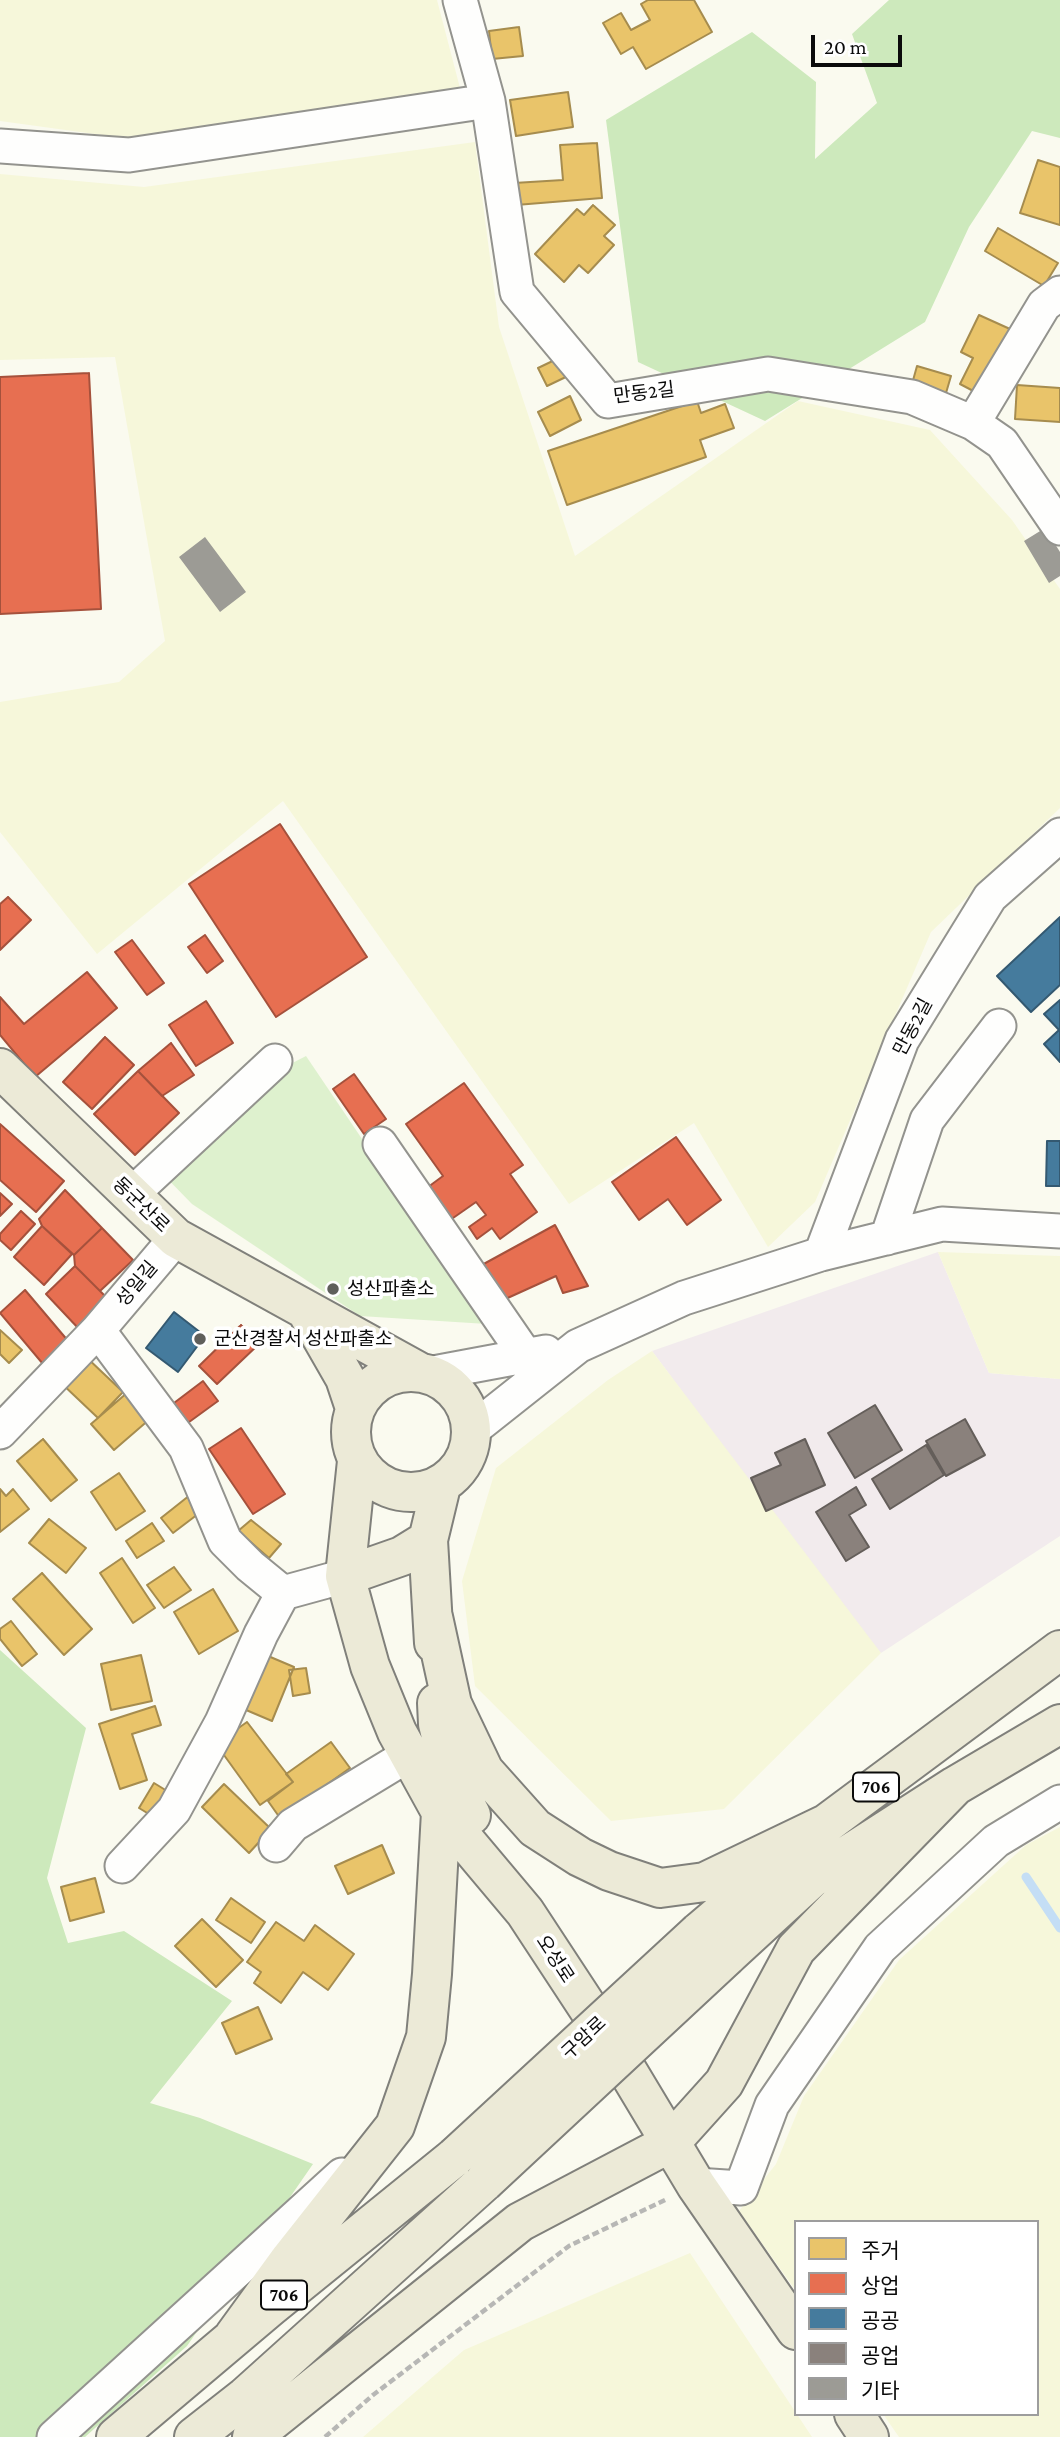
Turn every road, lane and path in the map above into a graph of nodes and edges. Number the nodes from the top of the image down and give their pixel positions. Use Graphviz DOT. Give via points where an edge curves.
graph roads {
  1 [pos="460,0"];
  2 [pos="488,101"];
  3 [pos="0,146"];
  4 [pos="1060,293"];
  5 [pos="973,423"];
  6 [pos="1060,528"];
  7 [pos="1060,835"];
  8 [pos="999,1026"];
  9 [pos="275,1061"];
  10 [pos="4,1079"];
  11 [pos="380,1144"];
  12 [pos="131,1195"];
  13 [pos="1060,1231"];
  14 [pos="176,1238"];
  15 [pos="887,1238"];
  16 [pos="821,1254"];
  17 [pos="306,1310"];
  18 [pos="99,1330"];
  19 [pos="578,1346"];
  20 [pos="526,1356"];
  21 [pos="423,1373"];
  22 [pos="355,1408"];
  23 [pos="472,1430"];
  24 [pos="0,1432"];
  25 [pos="357,1461"];
  26 [pos="441,1486"];
  27 [pos="428,1540"];
  28 [pos="345,1576"];
  29 [pos="284,1593"];
  30 [pos="433,1617"];
  31 [pos="1060,1650"];
  32 [pos="1060,1724"];
  33 [pos="410,1754"];
  34 [pos="955,1786"];
  35 [pos="1060,1802"];
  36 [pos="441,1812"];
  37 [pos="826,1824"];
  38 [pos="276,1846"];
  39 [pos="122,1866"];
  40 [pos="524,1912"];
  41 [pos="395,2126"];
  42 [pos="670,2143"];
  43 [pos="696,2185"];
  44 [pos="794,2327"];
  45 [pos="234,2336"];
  46 [pos="854,2416"];
  47 [pos="54,2437"];
  48 [pos="116,2437"];
  49 [pos="194,2437"];
  50 [pos="252,2437"];
  51 [pos="325,2437"];
  52 [pos="869,2437"];
  1 -- 2 [label="street, 만동2길"];
  2 -- 3 [label="street" via="129,155"];
  2 -- 5 [label="street, 만동2길" via="517,292 608,401 768,374 912,397"];
  4 -- 5 [label="street" via="1044,305"];
  5 -- 6 [label="street, 만동2길" via="1002,443"];
  7 -- 16 [label="street, 만동2길" via="990,897 902,1040"];
  8 -- 15 [label="street" via="927,1120"];
  9 -- 12 [label="street"];
  10 -- 12 [label="main road, 동군산로"];
  11 -- 20 [label="street"];
  12 -- 14 [label="main road, 동군산로"];
  13 -- 15 [label="street" via="942,1224"];
  14 -- 17 [label="main road, 동군산로"];
  14 -- 18 [label="street, 성일길"];
  15 -- 16 [label="street"];
  16 -- 19 [label="street" via="684,1298"];
  17 -- 21 [label="main road, 동군산로"];
  17 -- 22 [label="main road" via="345,1378"];
  18 -- 24 [label="street, 성일길"];
  18 -- 29 [label="street" via="186,1448 225,1541"];
  19 -- 20 [label="street"];
  19 -- 23 [label="street"];
  20 -- 21 [label="street"];
  21 -- 22 [label="main road" via="399,1372 381,1379"];
  21 -- 23 [label="main road" via="450,1386 466,1406"];
  22 -- 25 [label="main road" via="350,1426"];
  23 -- 26 [label="main road" via="469,1452 458,1471"];
  25 -- 26 [label="main road" via="385,1487 404,1493"];
  25 -- 28 [label="main road"];
  26 -- 27 [label="main road"];
  27 -- 28 [label="main road" via="401,1556"];
  27 -- 30 [label="main road"];
  28 -- 29 [label="street"];
  28 -- 33 [label="main road, 오성로" via="370,1666"];
  29 -- 39 [label="street" via="174,1810"];
  30 -- 37 [label="main road" via="452,1704 484,1771 535,1828 580,1857 660,1888 705,1882"];
  30 -- 40 [label="main road" via="438,1724 451,1777"];
  31 -- 37 [label="main road, 구암로 / 706"];
  32 -- 34 [label="main road, 구암로 / 706"];
  33 -- 36 [label="main road, 오성로"];
  33 -- 38 [label="street" via="293,1825"];
  34 -- 42 [label="main road" via="796,1949 724,2083"];
  34 -- 49 [label="main road, 구암로 / 706, bridge" via="812,1878 484,2182 245,2397"];
  35 -- 43 [label="street" via="996,1841 880,1948 772,2105 741,2188"];
  36 -- 40 [label="main road, 오성로"];
  36 -- 41 [label="main road" via="426,2037"];
  37 -- 45 [label="main road, 구암로 / 706, bridge" via="699,1932 455,2157"];
  40 -- 42 [label="main road, 오성로"];
  41 -- 45 [label="main road"];
  41 -- 47 [label="street"];
  42 -- 43 [label="main road, 오성로"];
  42 -- 50 [label="main road" via="520,2222"];
  43 -- 44 [label="main road, 오성로"];
  43 -- 51 [label="path" via="569,2246"];
  45 -- 48 [label="main road, 구암로 / 706"];
  46 -- 52 [label="main road"];
}
